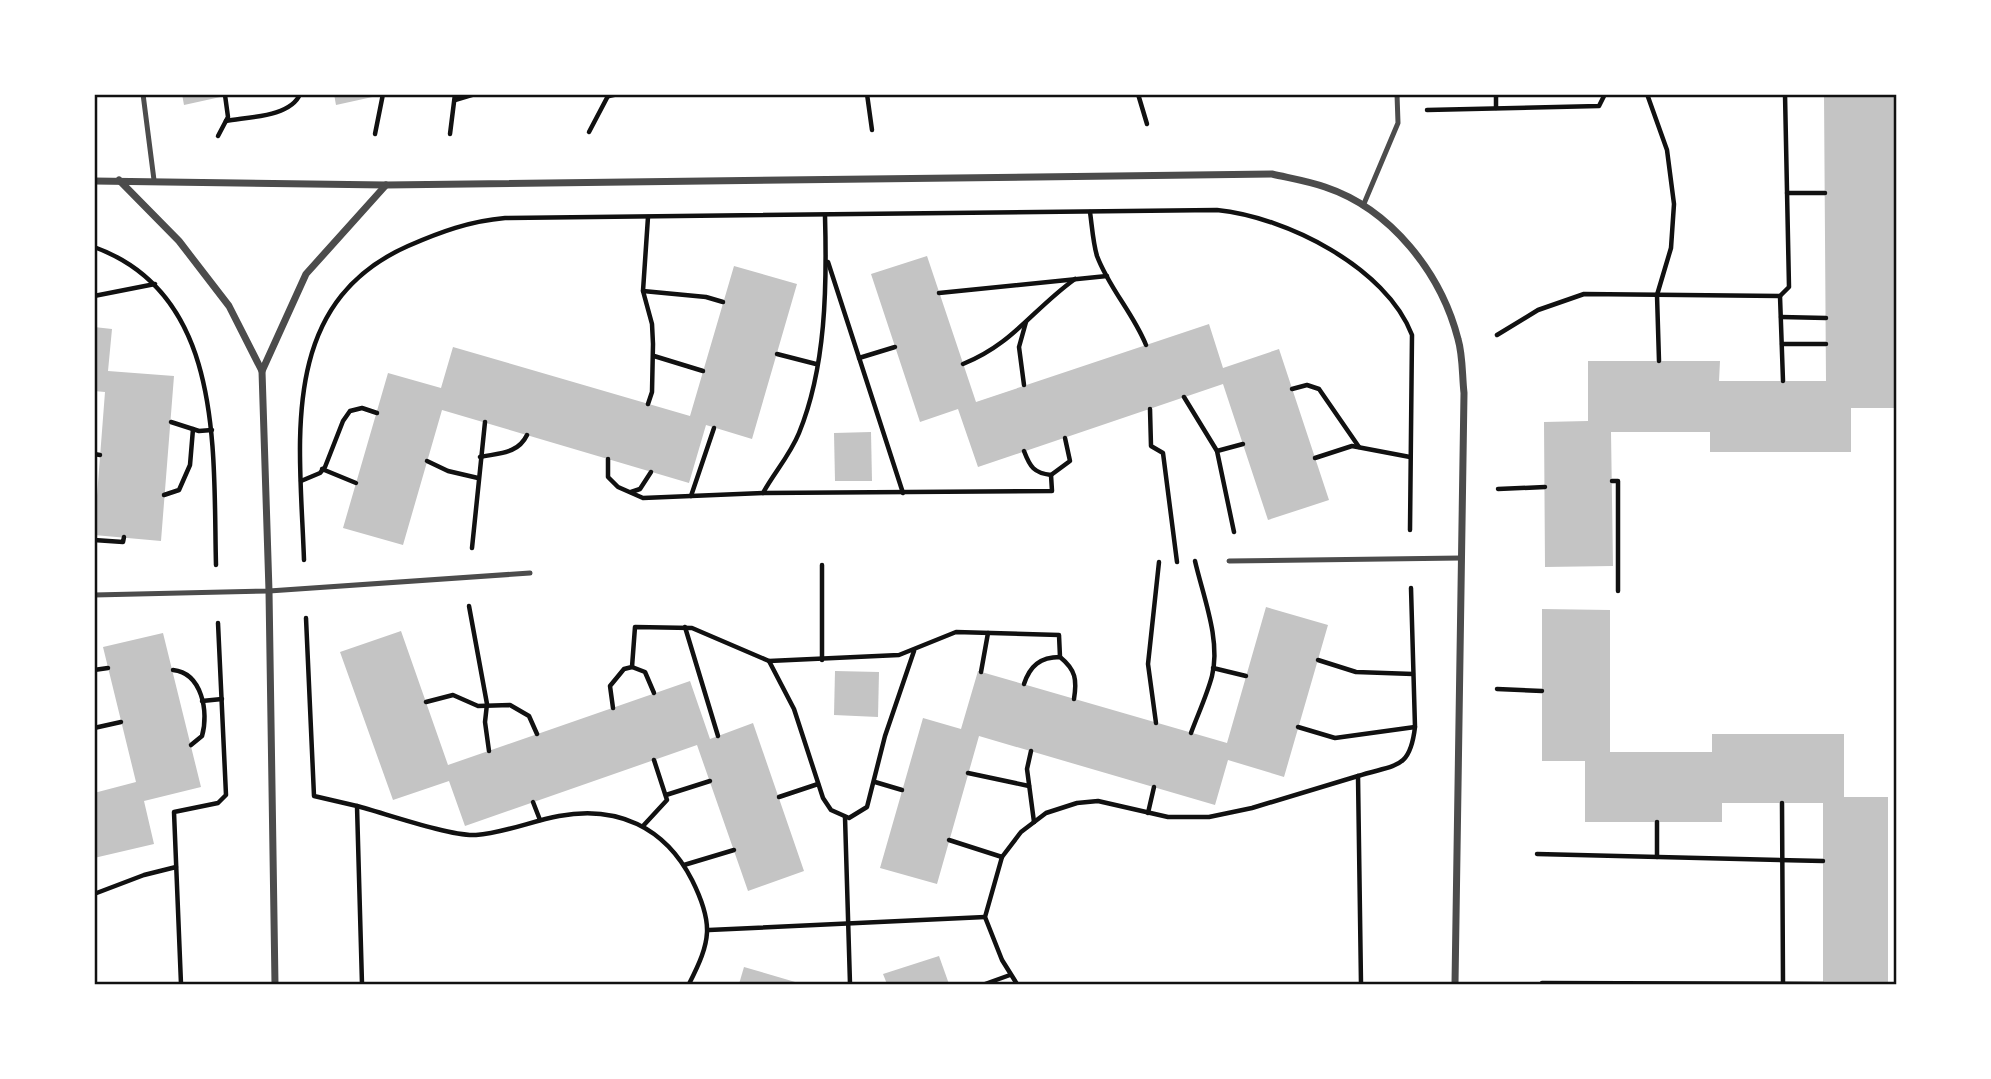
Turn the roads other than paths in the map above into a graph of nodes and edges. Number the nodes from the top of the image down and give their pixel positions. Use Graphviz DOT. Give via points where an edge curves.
graph roads {
  1 [pos="143,94"];
  2 [pos="1397,94"];
  3 [pos="119,180"];
  4 [pos="153,180"];
  5 [pos="94,181"];
  6 [pos="386,185"];
  7 [pos="1363,206"];
  8 [pos="262,371"];
  9 [pos="1461,558"];
  10 [pos="1229,561"];
  11 [pos="530,573"];
  12 [pos="269,591"];
  13 [pos="94,595"];
  14 [pos="275,985"];
  15 [pos="1455,985"];
  1 -- 4 [label="lane"];
  2 -- 7 [label="lane" via="1398,123"];
  3 -- 4 [label="street"];
  3 -- 5 [label="street"];
  3 -- 8 [label="street" via="179,241 229,306"];
  4 -- 6 [label="street"];
  6 -- 7 [label="street" via="1272,173 1326,187"];
  6 -- 8 [label="street" via="306,274"];
  7 -- 9 [label="street" via="1415,250 1441,291 1459,340 1464,393"];
  8 -- 12 [label="street"];
  9 -- 10 [label="lane"];
  9 -- 15 [label="street"];
  11 -- 12 [label="lane"];
  12 -- 13 [label="lane"];
  12 -- 14 [label="street"];
}
